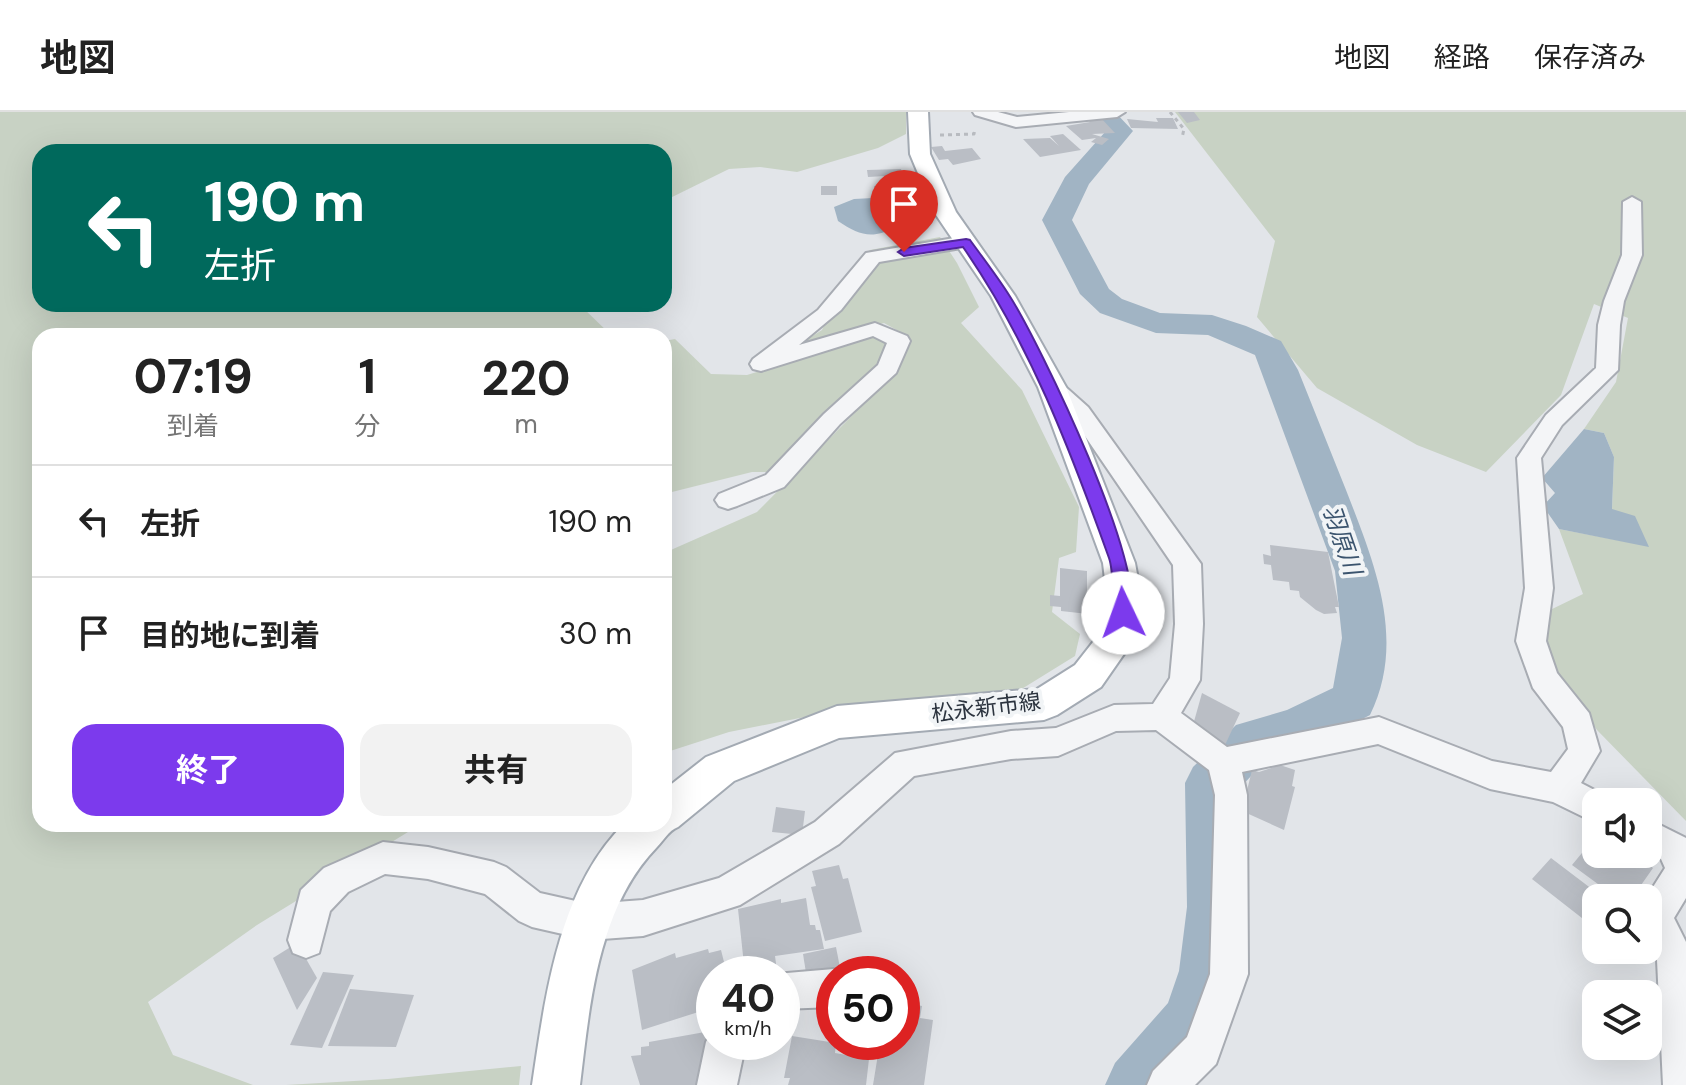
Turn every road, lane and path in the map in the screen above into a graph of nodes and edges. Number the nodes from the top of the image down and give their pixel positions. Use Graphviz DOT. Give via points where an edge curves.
graph roads {
  1 [pos="1117,112"];
  2 [pos="1170,112"];
  3 [pos="988,115"];
  4 [pos="918,124"];
  5 [pos="1182,138"];
  6 [pos="1632,202"];
  7 [pos="966,242"];
  8 [pos="1052,387"];
  9 [pos="728,500"];
  10 [pos="1162,717"];
  11 [pos="1223,762"];
  12 [pos="1559,788"];
  13 [pos="1582,800"];
  14 [pos="672,808"];
  15 [pos="645,832"];
  16 [pos="1662,842"];
  17 [pos="589,922"];
  18 [pos="306,940"];
  19 [pos="722,1060"];
  20 [pos="556,1085"];
  21 [pos="717,1085"];
  22 [pos="1167,1085"];
  23 [pos="1683,1085"];
  1 -- 3 [label="street" via="1016,122"];
  2 -- 5 [label="path" via="1184,129"];
  3 -- 4 [label="path" via="975,123 974,134"];
  4 -- 7 [label="main road, 松永新市線" via="920,154 945,212"];
  6 -- 12 [label="street" via="1632,255 1611,313 1607,370 1554,420 1529,458 1539,588 1531,641 1544,679 1578,722 1584,751"];
  7 -- 8 [label="main road, 松永新市線" via="1003,296"];
  7 -- 9 [label="street" via="873,257 848,292 768,356 761,364 875,329 899,341 888,368 775,481"];
  8 -- 10 [label="street" via="1080,412 1187,564 1185,680"];
  8 -- 14 [label="main road, 松永新市線" via="1119,563 1124,596 1121,631 1088,676 1044,704 837,722 720,769"];
  10 -- 11 [label="street"];
  10 -- 17 [label="street" via="1114,718 1058,742 906,763 827,833 727,893 643,918"];
  11 -- 12 [label="street" via="1379,730 1490,775"];
  11 -- 22 [label="street" via="1231,795 1229,974 1202,1050"];
  12 -- 13 [label="street"];
  15 -- 17 [label="main road" via="615,867"];
  16 -- 23 [label="street" via="1673,848 1684,869 1655,917 1675,959"];
  17 -- 18 [label="street" via="532,909 494,879 383,858 336,880 314,902"];
  17 -- 20 [label="main road" via="565,1017"];
  19 -- 21 [label="street"];
}
